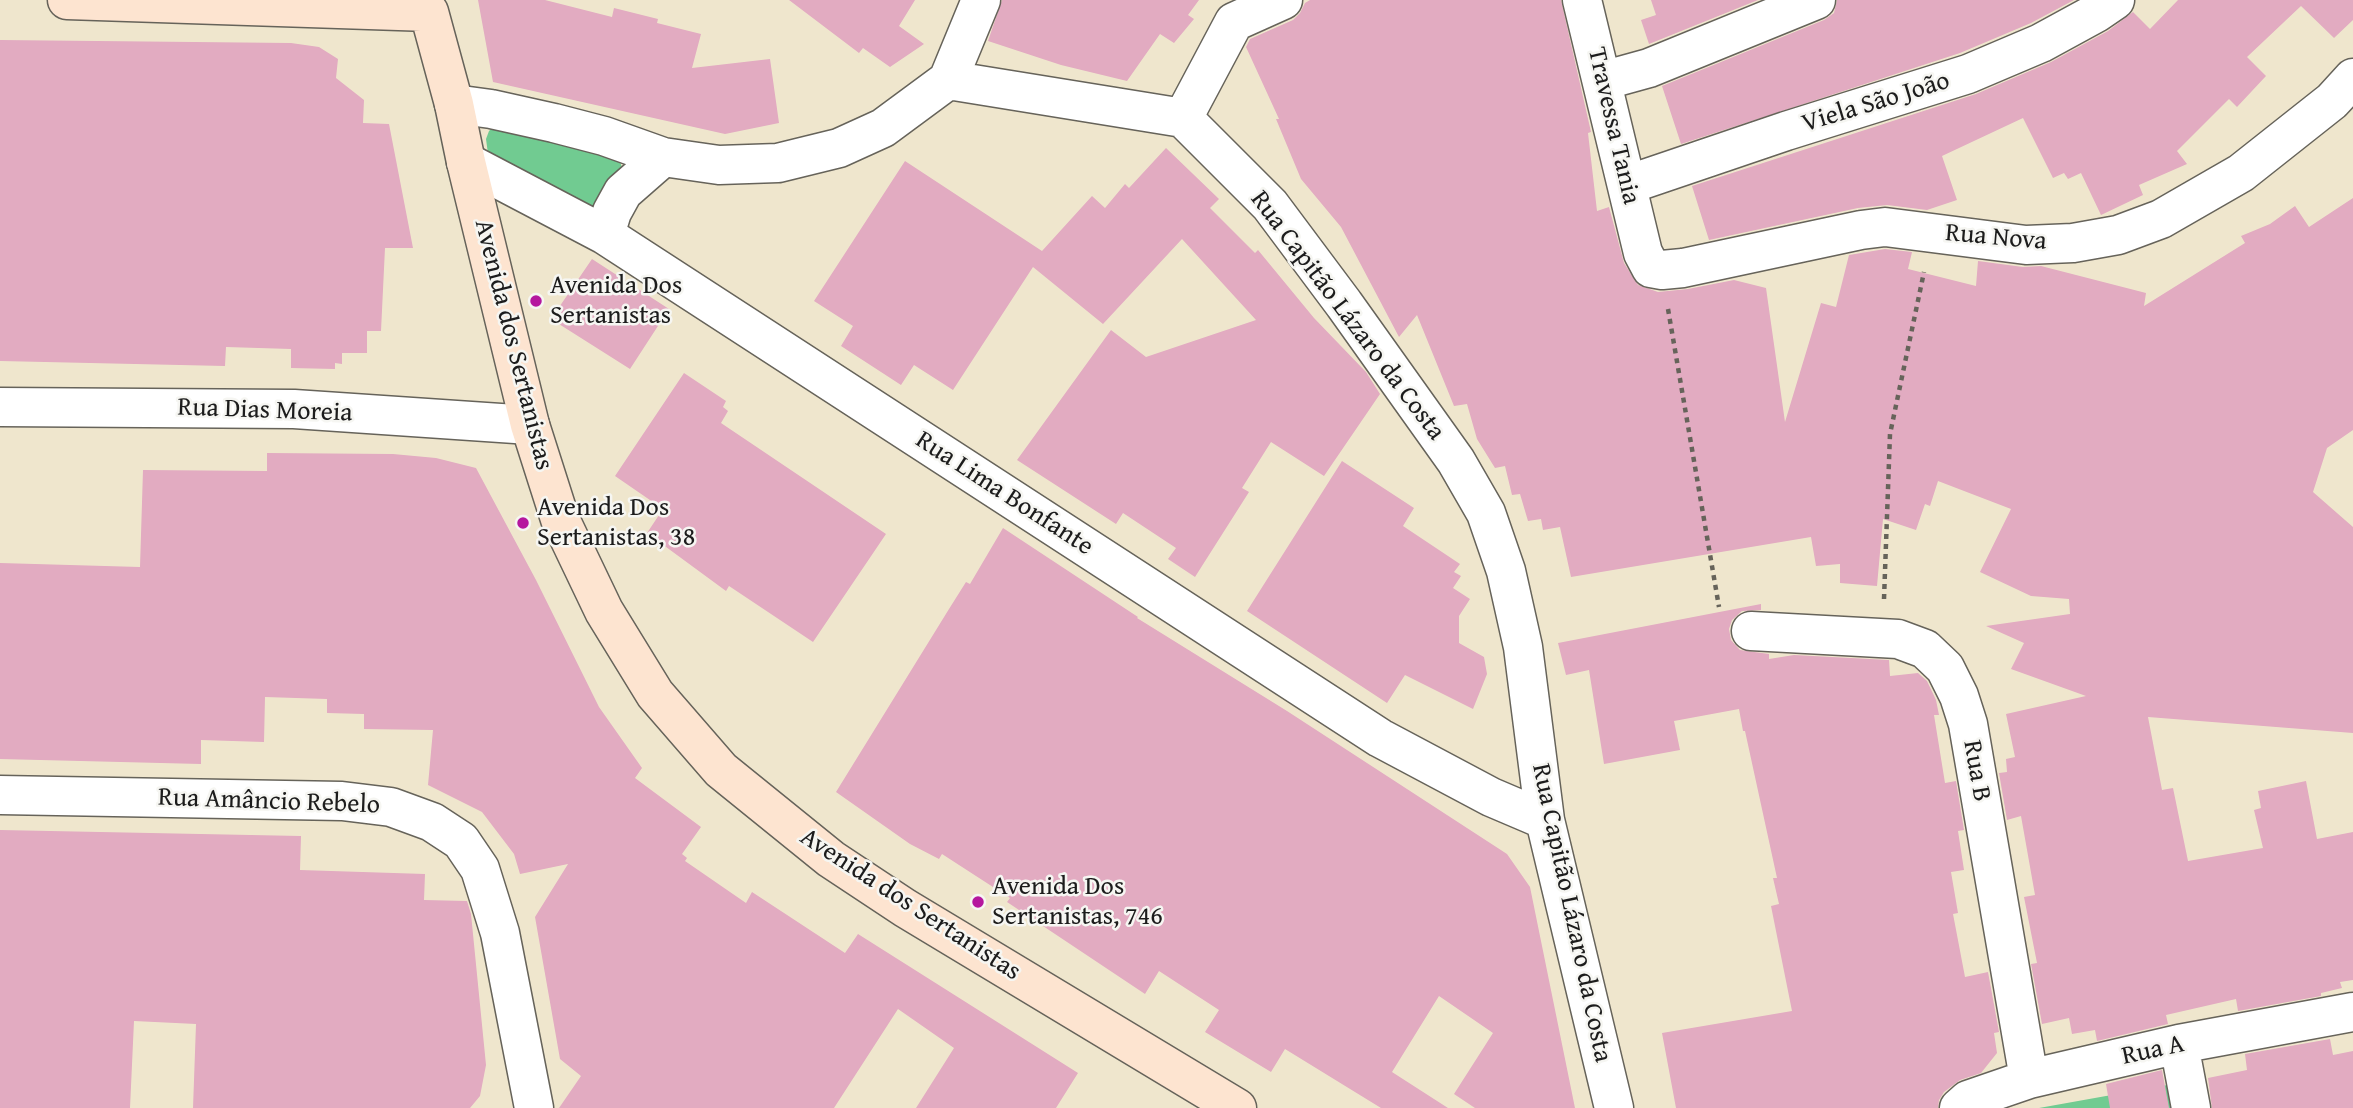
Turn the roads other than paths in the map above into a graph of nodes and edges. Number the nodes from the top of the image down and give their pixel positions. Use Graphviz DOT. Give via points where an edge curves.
graph roads {
  1 [pos="67,0"];
  2 [pos="981,0"];
  3 [pos="1283,0"];
  4 [pos="1582,0"];
  5 [pos="1816,0"];
  6 [pos="2115,0"];
  7 [pos="1228,11"];
  8 [pos="2353,78"];
  9 [pos="948,80"];
  10 [pos="1602,81"];
  11 [pos="454,104"];
  12 [pos="1183,118"];
  13 [pos="663,157"];
  14 [pos="466,162"];
  15 [pos="1627,185"];
  16 [pos="605,235"];
  17 [pos="1652,262"];
  18 [pos="0,407"];
  19 [pos="530,425"];
  20 [pos="1751,631"];
  21 [pos="0,794"];
  22 [pos="1545,820"];
  23 [pos="2353,1012"];
  24 [pos="2179,1044"];
  25 [pos="2029,1079"];
  26 [pos="534,1108"];
  27 [pos="1237,1108"];
  28 [pos="1614,1108"];
  29 [pos="1959,1108"];
  30 [pos="2191,1108"];
  1 -- 11 [label="main road, Avenida dos Sertanistas" via="429,12"];
  2 -- 9 [label="street"];
  3 -- 7 [label="street"];
  4 -- 10 [label="street, Travessa Tania"];
  5 -- 10 [label="street" via="1649,68"];
  6 -- 15 [label="street, Viela São João" via="2041,43 1968,74"];
  7 -- 12 [label="street"];
  8 -- 17 [label="street, Rua Nova" via="2332,101 2241,173 2161,219 2118,235 2026,245 1885,227 1683,268"];
  9 -- 12 [label="street"];
  9 -- 13 [label="street" via="883,128 839,148 778,163 719,165"];
  10 -- 15 [label="street, Travessa Tania"];
  11 -- 13 [label="street" via="554,123"];
  11 -- 14 [label="main road, Avenida dos Sertanistas"];
  12 -- 22 [label="street, Rua Capitão Lázaro da Costa" via="1278,216 1456,461 1486,513 1506,571 1522,647"];
  13 -- 16 [label="street" via="623,192"];
  14 -- 16 [label="street, Rua Lima Bonfante"];
  14 -- 19 [label="main road, Avenida dos Sertanistas"];
  15 -- 17 [label="street, Travessa Tania"];
  16 -- 22 [label="street, Rua Lima Bonfante" via="1380,737 1491,797"];
  18 -- 19 [label="street, Rua Dias Moreia" via="294,408"];
  19 -- 27 [label="main road, Avenida dos Sertanistas" via="560,519 604,611 654,694 721,770 831,859 905,908"];
  20 -- 25 [label="street, Rua B" via="1898,639 1926,649 1945,668 1968,724"];
  21 -- 26 [label="street, Rua Amâncio Rebelo" via="342,801 391,807 432,822 461,841 480,869 500,933"];
  22 -- 28 [label="street, Rua Capitão Lázaro da Costa"];
  23 -- 24 [label="street, Rua A"];
  24 -- 25 [label="street, Rua A"];
  24 -- 30 [label="street"];
  25 -- 29 [label="street, Rua A" via="1968,1100"];
}
